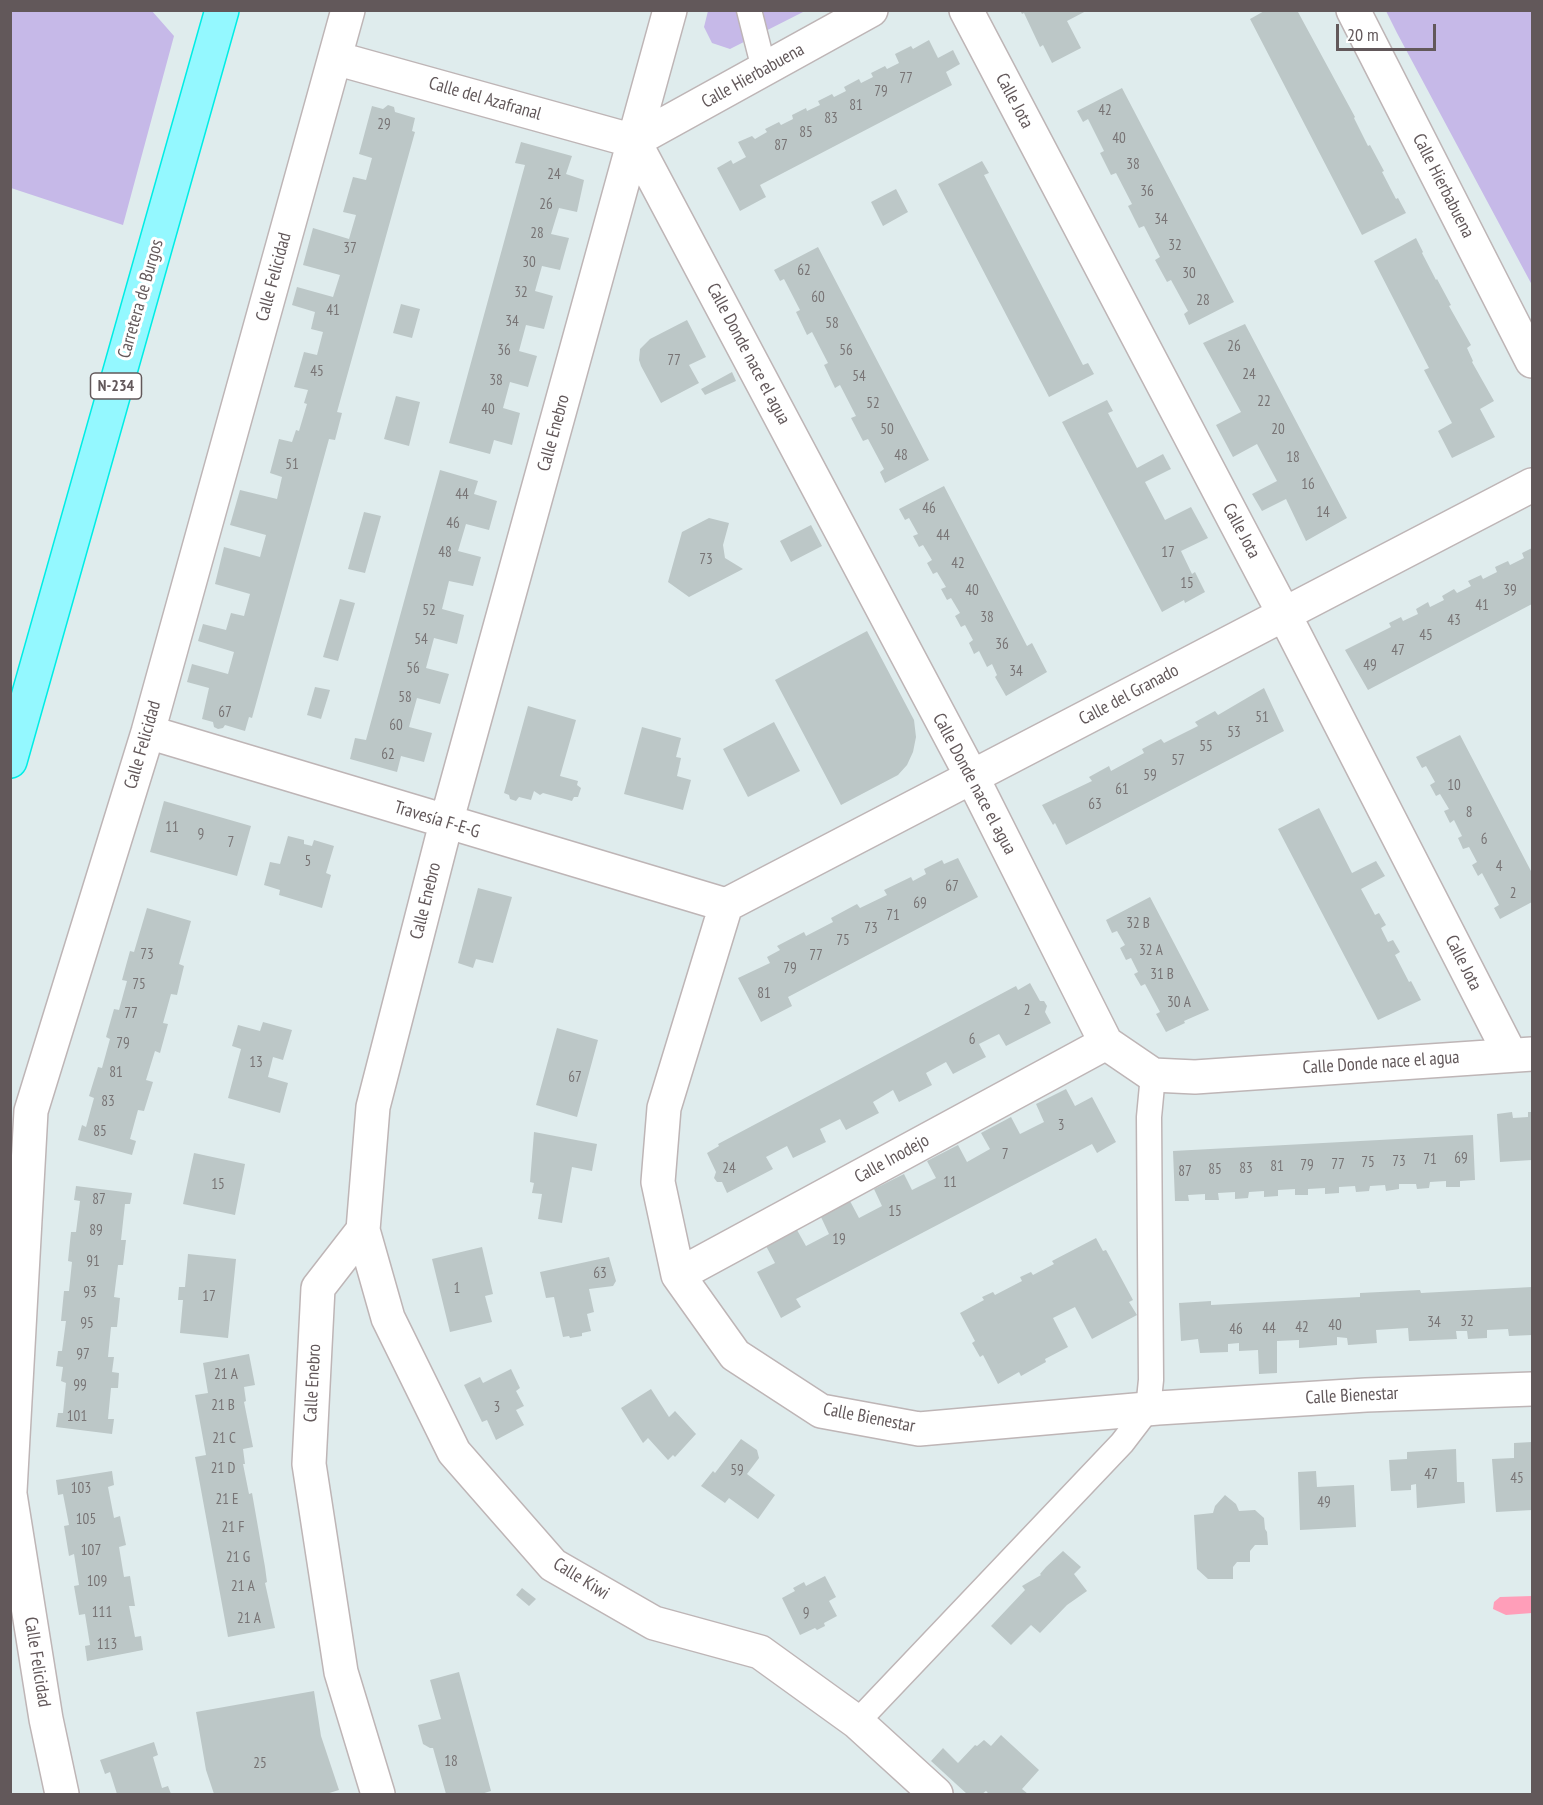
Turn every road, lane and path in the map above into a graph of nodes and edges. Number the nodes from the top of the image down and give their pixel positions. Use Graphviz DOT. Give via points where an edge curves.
graph roads {
  1 [pos="222,10"];
  2 [pos="348,10"];
  3 [pos="749,10"];
  4 [pos="871,10"];
  5 [pos="966,10"];
  6 [pos="1353,10"];
  7 [pos="667,11"];
  8 [pos="335,58"];
  9 [pos="764,69"];
  10 [pos="634,141"];
  11 [pos="1533,361"];
  12 [pos="1533,485"];
  13 [pos="1284,614"];
  14 [pos="148,732"];
  15 [pos="10,761"];
  16 [pos="972,777"];
  17 [pos="446,823"];
  18 [pos="726,905"];
  19 [pos="1107,1043"];
  20 [pos="1521,1054"];
  21 [pos="1153,1075"];
  22 [pos="363,1230"];
  23 [pos="678,1275"];
  24 [pos="1533,1389"];
  25 [pos="1148,1409"];
  26 [pos="10,1492"];
  27 [pos="857,1722"];
  28 [pos="62,1794"];
  29 [pos="378,1794"];
  30 [pos="936,1794"];
  1 -- 15 [label="highway, Carretera de Burgos / N-234"];
  2 -- 8 [label="street, Calle Felicidad"];
  3 -- 9 [label="street"];
  4 -- 9 [label="street, Calle Hierbabuena"];
  5 -- 13 [label="street, Calle Jota"];
  6 -- 11 [label="street, Calle Hierbabuena"];
  7 -- 10 [label="street, Calle Enebro"];
  8 -- 10 [label="street, Calle del Azafranal"];
  8 -- 14 [label="street, Calle Felicidad"];
  9 -- 10 [label="street, Calle Hierbabuena"];
  10 -- 16 [label="street, Calle Donde nace el agua"];
  10 -- 17 [label="street, Calle Enebro"];
  12 -- 13 [label="street, Calle del Granado"];
  13 -- 16 [label="street, Calle del Granado"];
  13 -- 20 [label="street, Calle Jota"];
  14 -- 17 [label="street, Travesía F-E-G"];
  14 -- 26 [label="street, Calle Felicidad" via="32,1111"];
  16 -- 18 [label="street, Calle del Granado"];
  16 -- 19 [label="street, Calle Donde nace el agua"];
  17 -- 18 [label="street, Travesía F-E-G"];
  17 -- 22 [label="street, Calle Enebro" via="373,1107"];
  18 -- 23 [label="street, Calle Bienestar" via="664,1108 658,1182"];
  19 -- 21 [label="street, Calle Donde nace el agua"];
  19 -- 23 [label="street, Calle Inodejo"];
  20 -- 21 [label="street, Calle Donde nace el agua" via="1195,1077"];
  21 -- 25 [label="street" via="1149,1117"];
  22 -- 27 [label="street, Calle Kiwi" via="388,1318 454,1452 554,1565 654,1623 760,1652"];
  22 -- 29 [label="street, Calle Enebro" via="318,1288 309,1464 341,1672"];
  23 -- 25 [label="street, Calle Bienestar" via="735,1355 822,1412 919,1429"];
  24 -- 25 [label="street, Calle Bienestar"];
  25 -- 27 [label="street" via="1122,1443"];
  26 -- 28 [label="street, Calle Felicidad" via="46,1719"];
  27 -- 30 [label="street, Calle Kiwi"];
}
